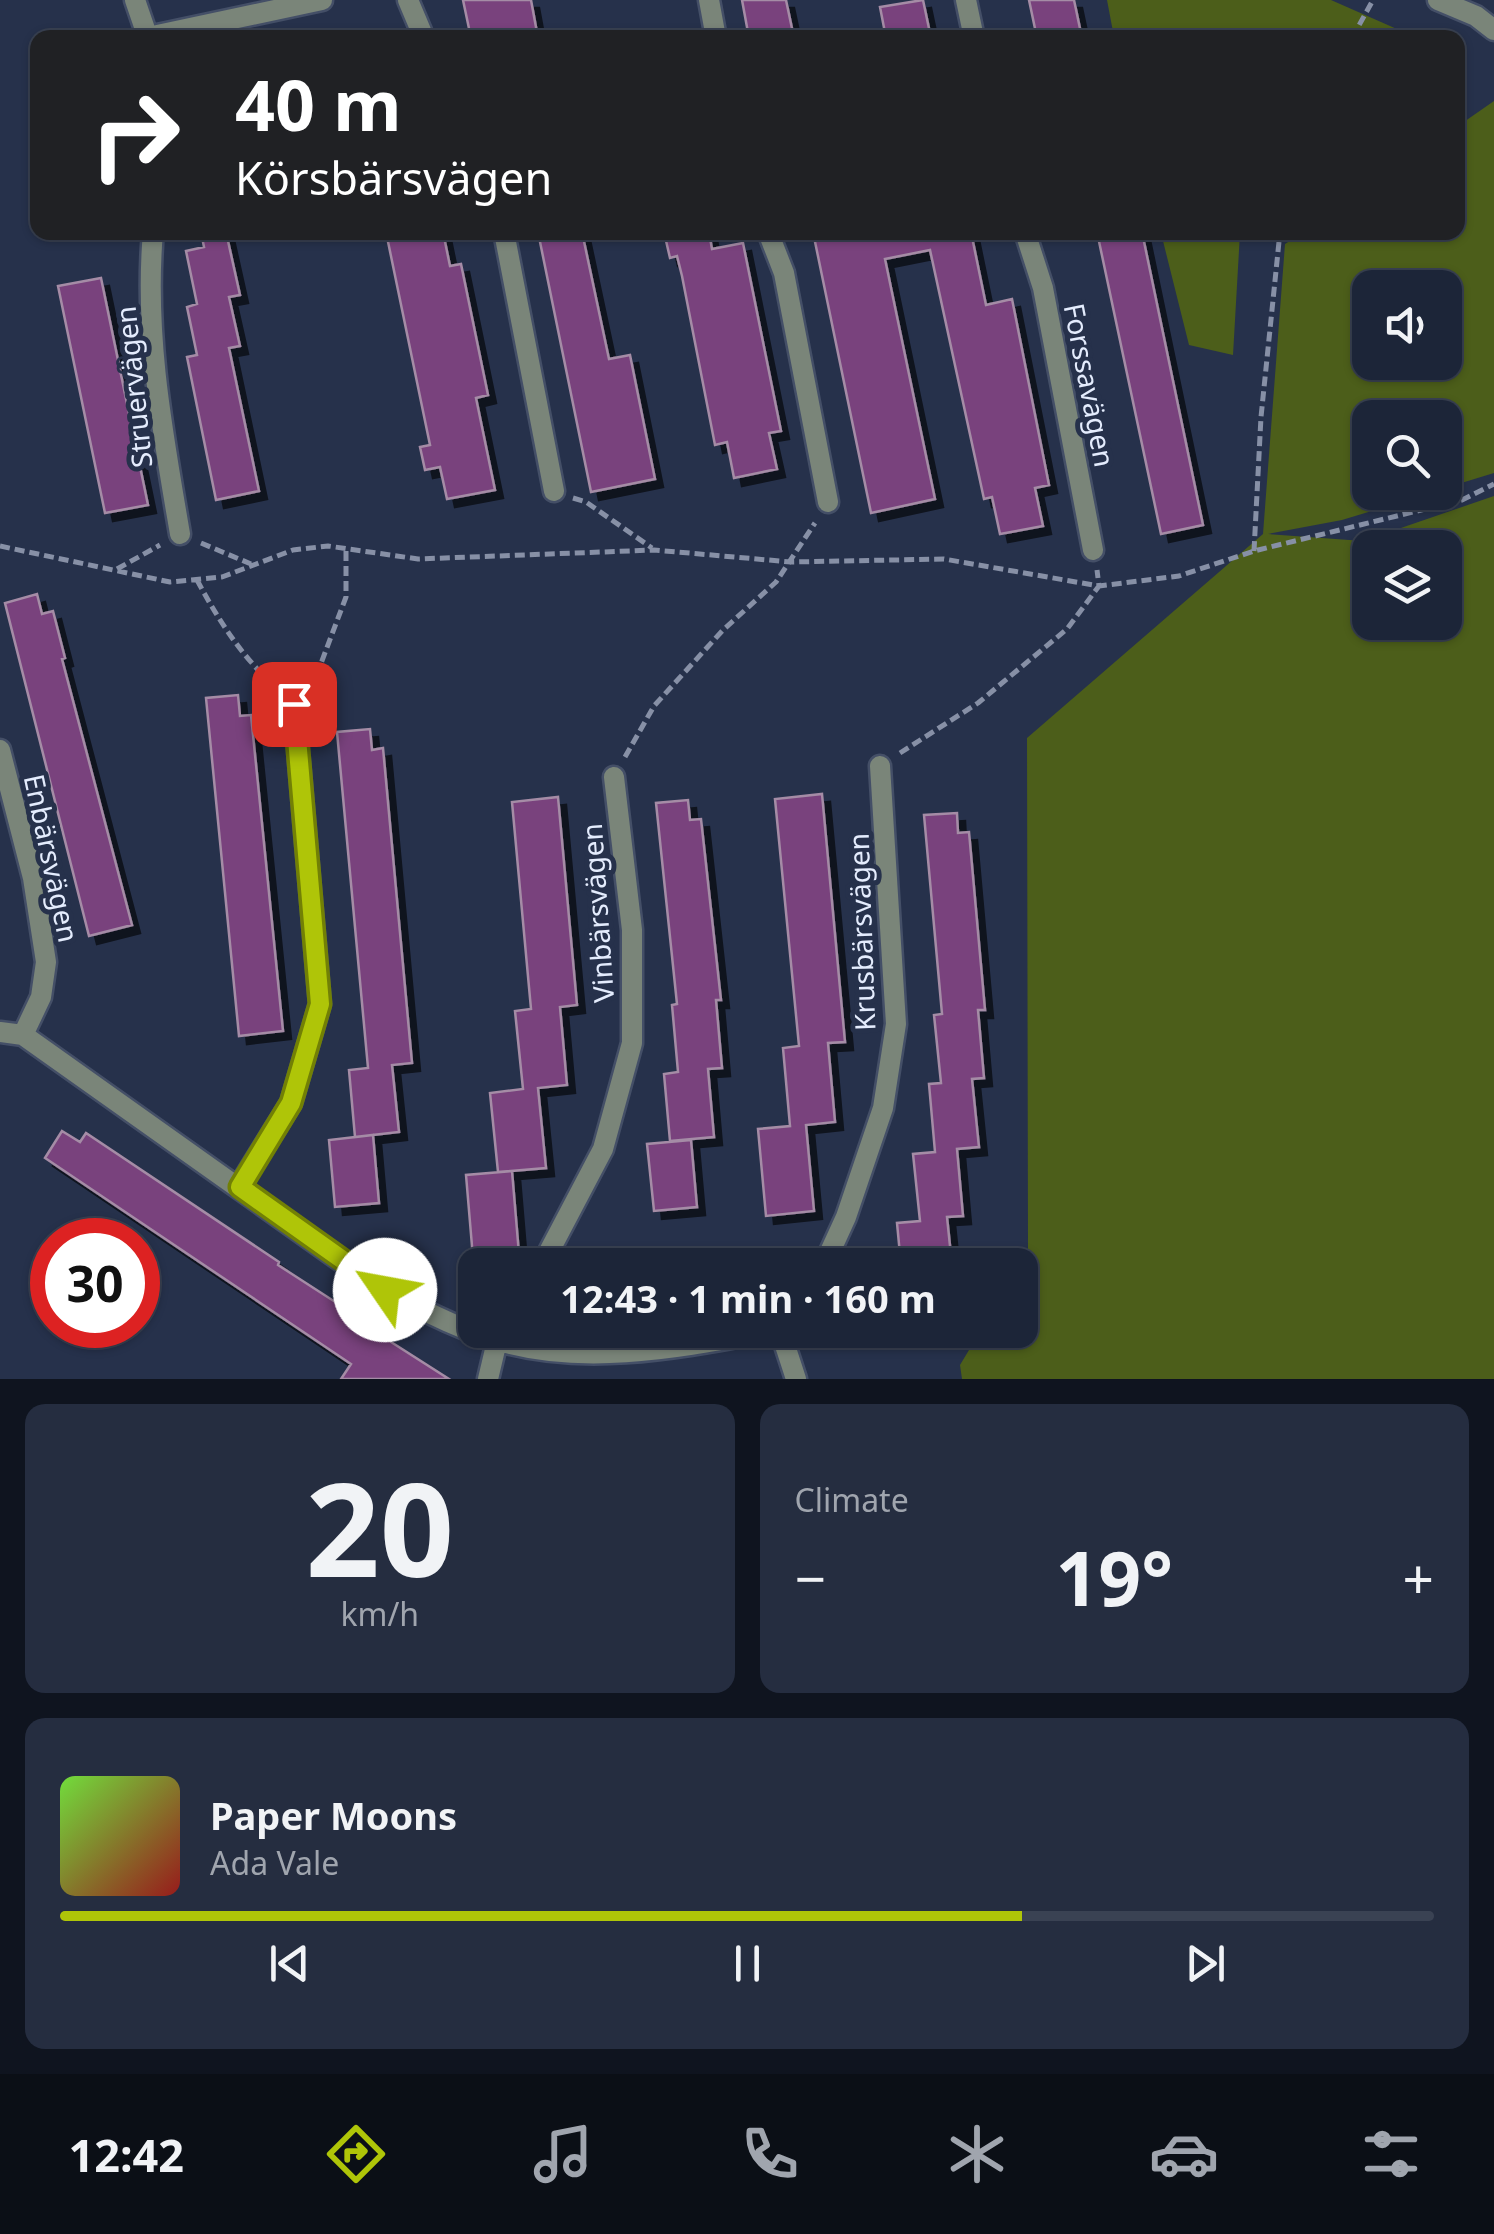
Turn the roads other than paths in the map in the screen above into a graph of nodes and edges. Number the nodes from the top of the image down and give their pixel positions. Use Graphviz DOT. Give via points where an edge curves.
graph roads {
  1 [pos="134,0"];
  2 [pos="322,0"];
  3 [pos="408,0"];
  4 [pos="709,0"];
  5 [pos="966,0"];
  6 [pos="1438,0"];
  7 [pos="1480,8"];
  8 [pos="145,30"];
  9 [pos="181,30"];
  10 [pos="421,30"];
  11 [pos="715,30"];
  12 [pos="972,30"];
  13 [pos="1494,30"];
  14 [pos="152,240"];
  15 [pos="506,240"];
  16 [pos="771,240"];
  17 [pos="1028,240"];
  18 [pos="554,491"];
  19 [pos="828,502"];
  20 [pos="180,534"];
  21 [pos="1093,550"];
  22 [pos="294,704"];
  23 [pos="0,750"];
  24 [pos="880,766"];
  25 [pos="614,778"];
  26 [pos="0,1032"];
  27 [pos="23,1035"];
  28 [pos="240,1187"];
  29 [pos="551,1248"];
  30 [pos="832,1248"];
  31 [pos="458,1322"];
  32 [pos="497,1348"];
  33 [pos="552,1348"];
  34 [pos="670,1348"];
  35 [pos="785,1348"];
  36 [pos="488,1379"];
  37 [pos="796,1379"];
  1 -- 8 [label="street"];
  2 -- 9 [label="street"];
  3 -- 10 [label="street"];
  4 -- 11 [label="street"];
  5 -- 12 [label="street"];
  6 -- 7 [label="street"];
  7 -- 13 [label="street"];
  14 -- 20 [label="street, Struervägen" via="154,378"];
  15 -- 18 [label="street"];
  16 -- 19 [label="street" via="784,273"];
  17 -- 21 [label="street, Forssavägen" via="1043,288"];
  22 -- 28 [label="street" via="320,1004 291,1103"];
  23 -- 27 [label="street, Enbärsvägen" via="33,878 46,962"];
  24 -- 30 [label="street, Krusbärsvägen" via="896,1024 883,1108"];
  25 -- 29 [label="street, Vinbärsvägen" via="632,930 632,1043 603,1149"];
  26 -- 27 [label="street"];
  27 -- 28 [label="street"];
  28 -- 31 [label="street" via="358,1273 412,1306"];
  32 -- 36 [label="street"];
  33 -- 34 [label="street"];
  35 -- 37 [label="street"];
}
